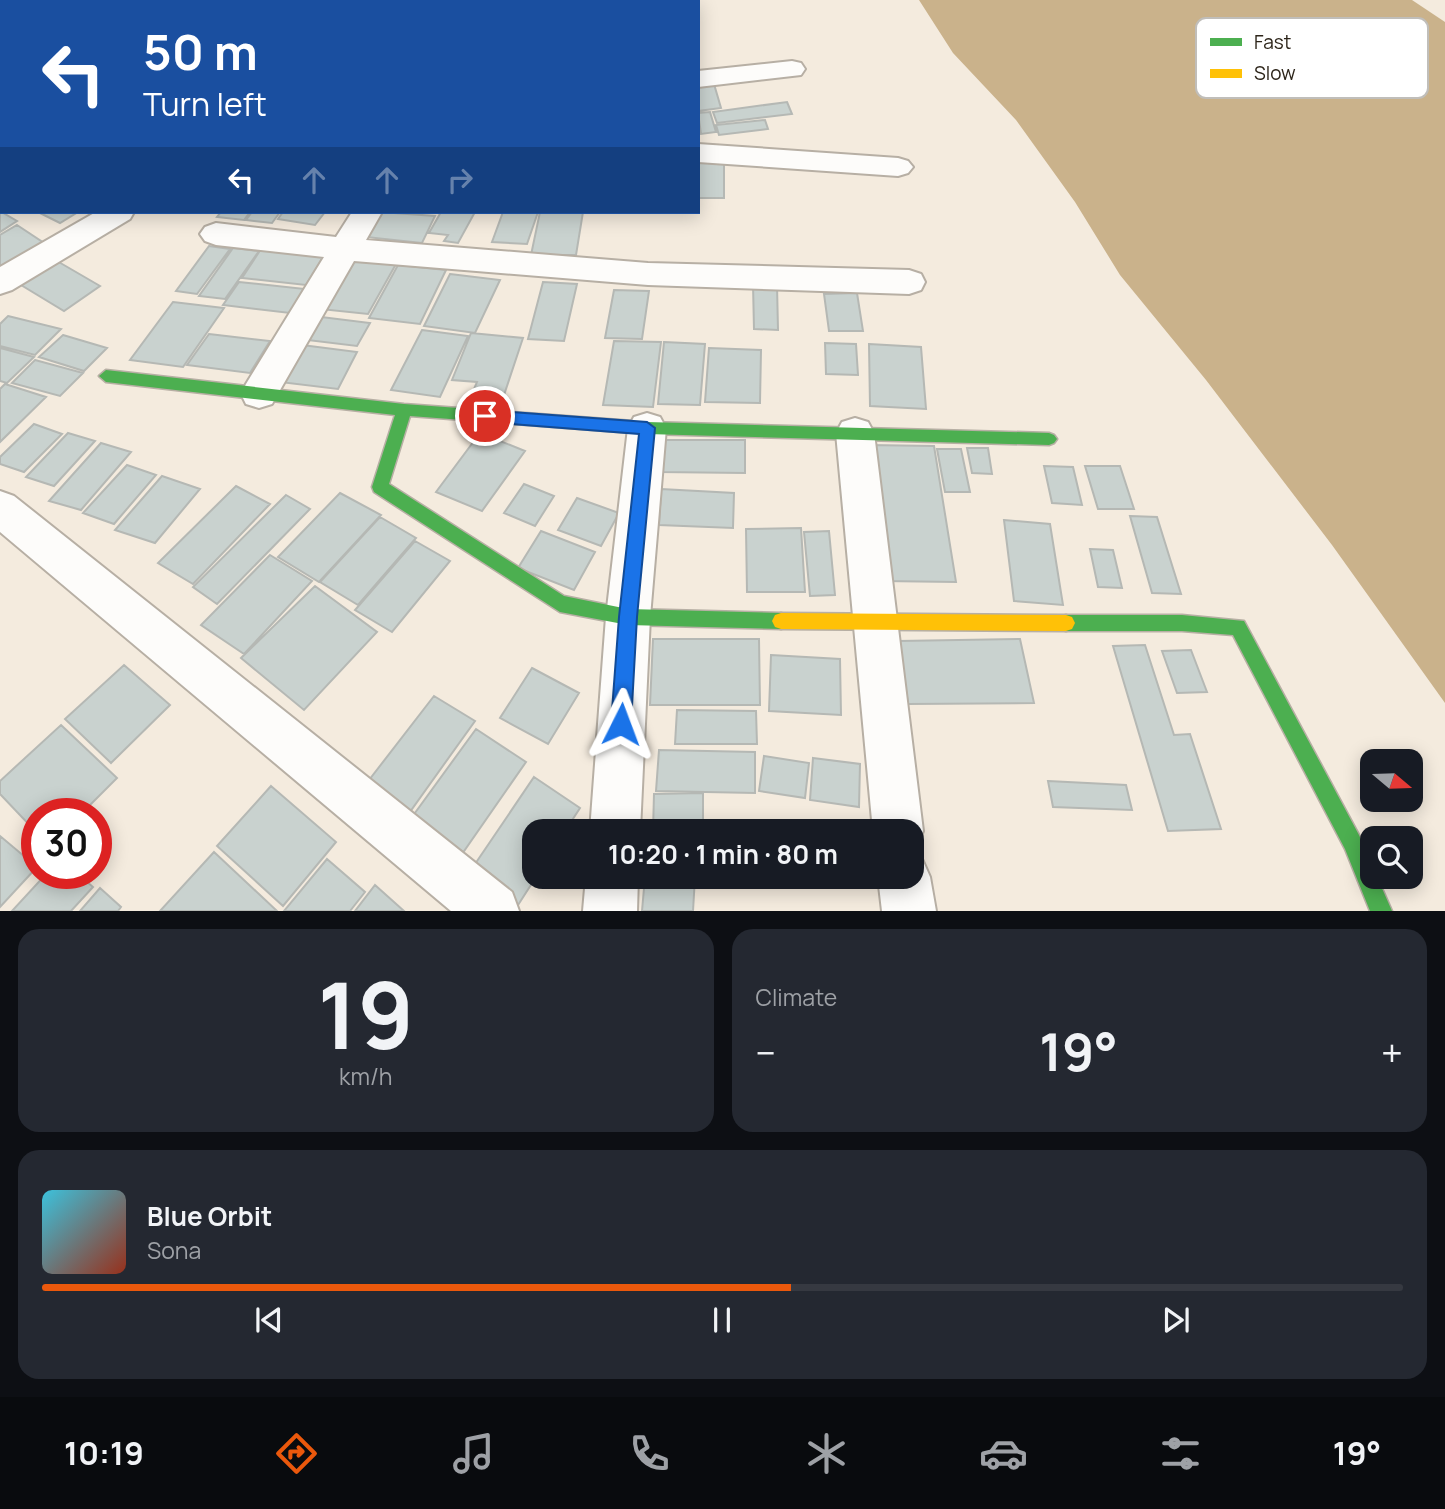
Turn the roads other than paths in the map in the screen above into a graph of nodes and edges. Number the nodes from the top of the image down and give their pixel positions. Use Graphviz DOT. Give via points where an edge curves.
graph roads {
  1 [pos="792,69"];
  2 [pos="700,79"];
  3 [pos="700,153"];
  4 [pos="898,167"];
  5 [pos="116,214"];
  6 [pos="366,214"];
  7 [pos="216,234"];
  8 [pos="345,249"];
  9 [pos="0,282"];
  10 [pos="909,282"];
  11 [pos="106,376"];
  12 [pos="259,394"];
  13 [pos="404,410"];
  14 [pos="647,428"];
  15 [pos="855,433"];
  16 [pos="1049,439"];
  17 [pos="0,508"];
  18 [pos="628,617"];
  19 [pos="876,624"];
  20 [pos="616,819"];
  21 [pos="897,819"];
  22 [pos="611,889"];
  23 [pos="906,889"];
  24 [pos="493,911"];
  25 [pos="610,911"];
  26 [pos="909,911"];
  27 [pos="1381,911"];
  1 -- 2 [label="street"];
  3 -- 4 [label="street"];
  5 -- 9 [label="street"];
  6 -- 8 [label="street"];
  7 -- 8 [label="street"];
  8 -- 10 [label="street" via="648,274"];
  8 -- 12 [label="street"];
  11 -- 12 [label="street"];
  12 -- 13 [label="street"];
  13 -- 14 [label="street"];
  13 -- 18 [label="street" via="380,487 560,604"];
  14 -- 15 [label="street"];
  14 -- 18 [label="street"];
  15 -- 16 [label="street"];
  15 -- 19 [label="street"];
  17 -- 24 [label="street"];
  18 -- 19 [label="street"];
  18 -- 20 [label="street"];
  19 -- 21 [label="street"];
  19 -- 27 [label="street" via="1238,627 1352,842"];
  22 -- 25 [label="street"];
  23 -- 26 [label="street"];
}
